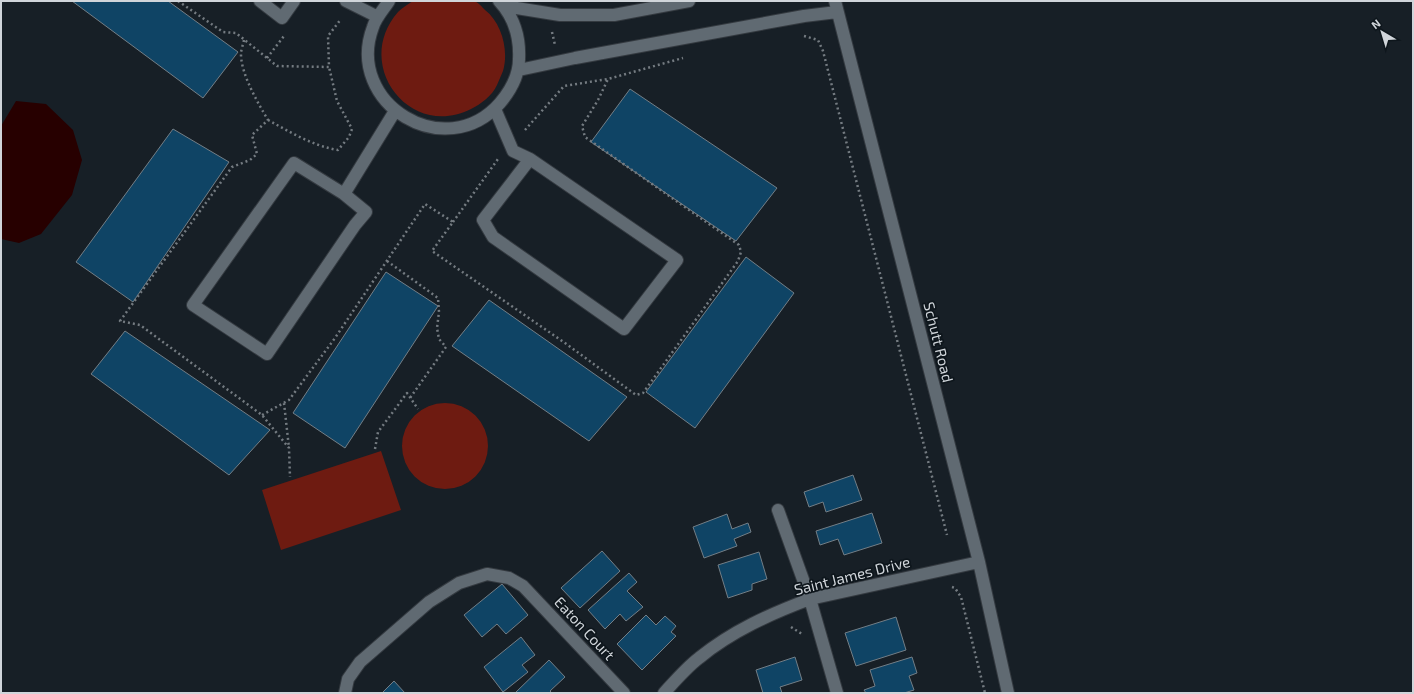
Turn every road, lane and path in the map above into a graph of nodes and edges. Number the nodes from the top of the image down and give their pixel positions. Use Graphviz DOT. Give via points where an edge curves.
graph roads {
  1 [pos="178,1"];
  2 [pos="260,1"];
  3 [pos="294,1"];
  4 [pos="346,1"];
  5 [pos="389,1"];
  6 [pos="689,1"];
  7 [pos="501,4"];
  8 [pos="836,7"];
  9 [pos="342,16"];
  10 [pos="378,17"];
  11 [pos="551,26"];
  12 [pos="287,33"];
  13 [pos="556,47"];
  14 [pos="267,58"];
  15 [pos="329,67"];
  16 [pos="519,70"];
  17 [pos="608,79"];
  18 [pos="495,109"];
  19 [pos="395,111"];
  20 [pos="268,120"];
  21 [pos="525,130"];
  22 [pos="500,156"];
  23 [pos="530,159"];
  24 [pos="344,194"];
  25 [pos="453,222"];
  26 [pos="387,261"];
  27 [pos="410,398"];
  28 [pos="284,403"];
  29 [pos="418,409"];
  30 [pos="289,448"];
  31 [pos="375,449"];
  32 [pos="778,510"];
  33 [pos="979,562"];
  34 [pos="946,584"];
  35 [pos="810,600"];
  36 [pos="787,626"];
  37 [pos="803,635"];
  38 [pos="345,693"];
  39 [pos="624,693"];
  40 [pos="664,693"];
  41 [pos="837,693"];
  42 [pos="985,693"];
  43 [pos="1008,693"];
  1 -- 14 [label="path" via="222,32 236,33"];
  2 -- 3 [label="street" via="282,18"];
  4 -- 10 [label="street"];
  5 -- 10 [label="street"];
  6 -- 7 [label="street" via="614,15 560,15"];
  7 -- 16 [label="street" via="518,35"];
  8 -- 16 [label="street" via="804,16"];
  8 -- 33 [label="street, Schutt Road"];
  9 -- 15 [label="path" via="328,36"];
  10 -- 19 [label="street" via="369,41 370,72 384,100"];
  11 -- 13 [label="path"];
  12 -- 14 [label="path"];
  14 -- 15 [label="path" via="277,66"];
  15 -- 20 [label="path" via="337,101 352,129 338,150 329,149 295,135"];
  16 -- 18 [label="street" via="506,96"];
  17 -- 21 [label="path" via="564,86"];
  18 -- 19 [label="street" via="483,118 468,124 438,129 422,126"];
  18 -- 23 [label="street" via="513,151"];
  19 -- 24 [label="street"];
  22 -- 25 [label="path"];
  23 -- 23 [label="street" via="677,260 624,329 493,237 483,220"];
  24 -- 24 [label="street" via="294,163 193,305 267,354 366,212"];
  26 -- 27 [label="path" via="438,298 439,339 446,347"];
  27 -- 29 [label="path"];
  27 -- 31 [label="path" via="407,394 378,432"];
  28 -- 30 [label="path"];
  32 -- 35 [label="street"];
  33 -- 35 [label="street, Saint James Drive"];
  33 -- 43 [label="street, Schutt Road"];
  34 -- 42 [label="path" via="955,588 961,597"];
  35 -- 40 [label="street, Saint James Drive" via="789,607 728,636 698,658"];
  35 -- 41 [label="street"];
  36 -- 37 [label="path" via="793,627"];
  38 -- 39 [label="street, Eaton Court" via="348,679 360,662 429,602 459,583 487,574 509,578 523,586"];
}
